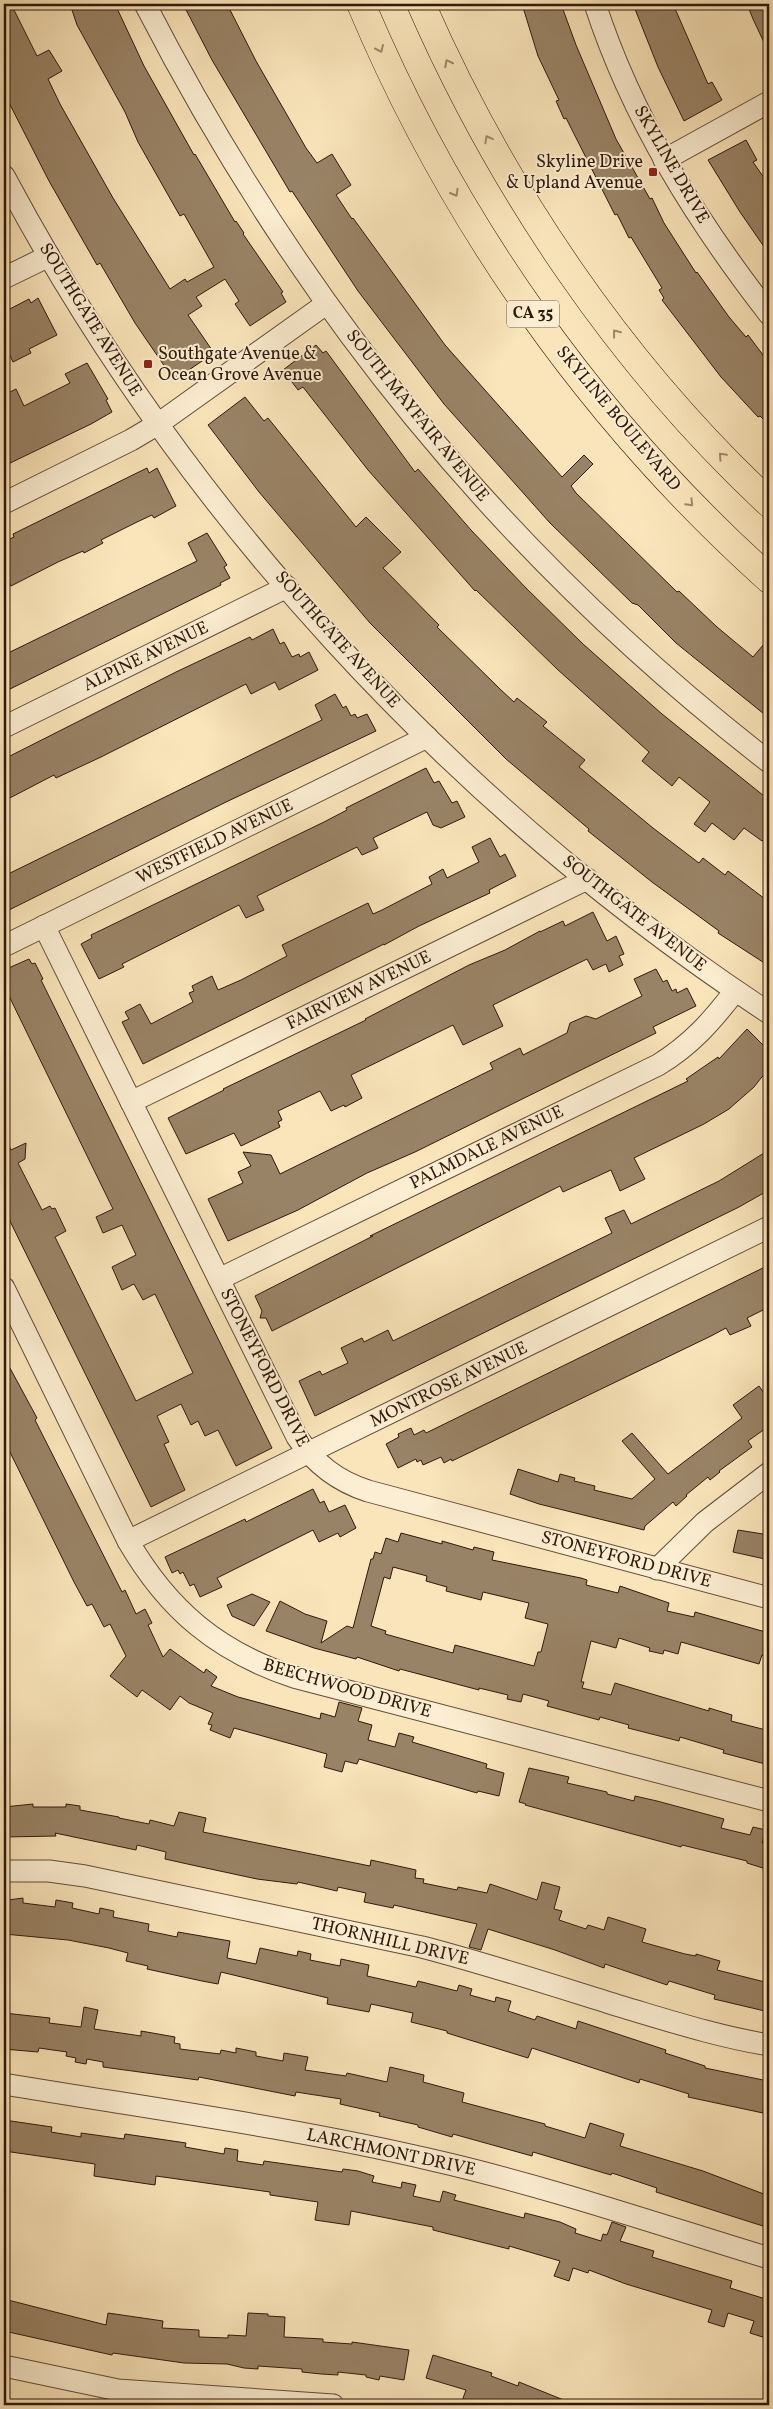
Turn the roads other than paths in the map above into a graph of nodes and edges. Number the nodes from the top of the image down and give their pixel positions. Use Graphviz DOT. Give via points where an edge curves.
graph roads {
  1 [pos="145,4"];
  2 [pos="361,4"];
  3 [pos="421,4"];
  4 [pos="595,4"];
  5 [pos="769,102"];
  6 [pos="664,160"];
  7 [pos="4,176"];
  8 [pos="49,256"];
  9 [pos="4,278"];
  10 [pos="326,304"];
  11 [pos="769,314"];
  12 [pos="158,424"];
  13 [pos="4,503"];
  14 [pos="769,503"];
  15 [pos="769,579"];
  16 [pos="287,587"];
  17 [pos="4,727"];
  18 [pos="427,737"];
  19 [pos="769,762"];
  20 [pos="588,880"];
  21 [pos="44,926"];
  22 [pos="4,946"];
  23 [pos="735,990"];
  24 [pos="769,1013"];
  25 [pos="132,1102"];
  26 [pos="769,1227"];
  27 [pos="219,1279"];
  28 [pos="4,1288"];
  29 [pos="308,1454"];
  30 [pos="769,1473"];
  31 [pos="128,1541"];
  32 [pos="657,1568"];
  33 [pos="769,1598"];
  34 [pos="769,1801"];
  35 [pos="4,1871"];
  36 [pos="769,2045"];
  37 [pos="4,2084"];
  38 [pos="769,2258"];
  39 [pos="4,2366"];
  40 [pos="333,2405"];
  1 -- 10 [label="street, SOUTH MAYFAIR AVENUE" via="242,179"];
  2 -- 15 [label="main road, SKYLINE BOULEVARD / CA 35, one-way" via="436,160 486,244 534,315 591,391 646,456 718,532"];
  14 -- 3 [label="main road, one-way" via="653,379 571,272 499,158 458,83"];
  4 -- 6 [label="street, SKYLINE DRIVE" via="619,70"];
  5 -- 6 [label="street"];
  6 -- 11 [label="street, SKYLINE DRIVE" via="716,242"];
  7 -- 8 [label="street, SOUTHGATE AVENUE"];
  8 -- 9 [label="street"];
  8 -- 12 [label="street, SOUTHGATE AVENUE"];
  10 -- 12 [label="street"];
  10 -- 19 [label="street, SOUTH MAYFAIR AVENUE" via="416,422 512,531 655,668"];
  12 -- 13 [label="street"];
  12 -- 16 [label="street, SOUTHGATE AVENUE"];
  16 -- 17 [label="street, ALPINE AVENUE"];
  16 -- 18 [label="street, SOUTHGATE AVENUE"];
  18 -- 20 [label="street, SOUTHGATE AVENUE" via="529,831"];
  18 -- 21 [label="street, WESTFIELD AVENUE"];
  20 -- 23 [label="street, SOUTHGATE AVENUE"];
  20 -- 25 [label="street, FAIRVIEW AVENUE"];
  21 -- 22 [label="street, WESTFIELD AVENUE"];
  21 -- 25 [label="street, STONEYFORD DRIVE"];
  23 -- 24 [label="street, SOUTHGATE AVENUE"];
  23 -- 27 [label="street, PALMDALE AVENUE" via="696,1038 658,1065"];
  25 -- 27 [label="street, STONEYFORD DRIVE"];
  26 -- 29 [label="street, MONTROSE AVENUE"];
  27 -- 29 [label="street, STONEYFORD DRIVE"];
  28 -- 31 [label="street, BEECHWOOD DRIVE"];
  29 -- 31 [label="street, MONTROSE AVENUE"];
  29 -- 32 [label="street, STONEYFORD DRIVE" via="321,1467 352,1486"];
  30 -- 32 [label="street" via="705,1522"];
  31 -- 34 [label="street, BEECHWOOD DRIVE" via="160,1590 180,1610 222,1644 267,1668"];
  32 -- 33 [label="street, STONEYFORD DRIVE"];
  35 -- 36 [label="street, THORNHILL DRIVE" via="49,1871 85,1876 422,1947 691,2027"];
  37 -- 38 [label="street, LARCHMONT DRIVE" via="280,2129 432,2160 581,2200"];
  39 -- 40 [label="street" via="118,2390"];
}
